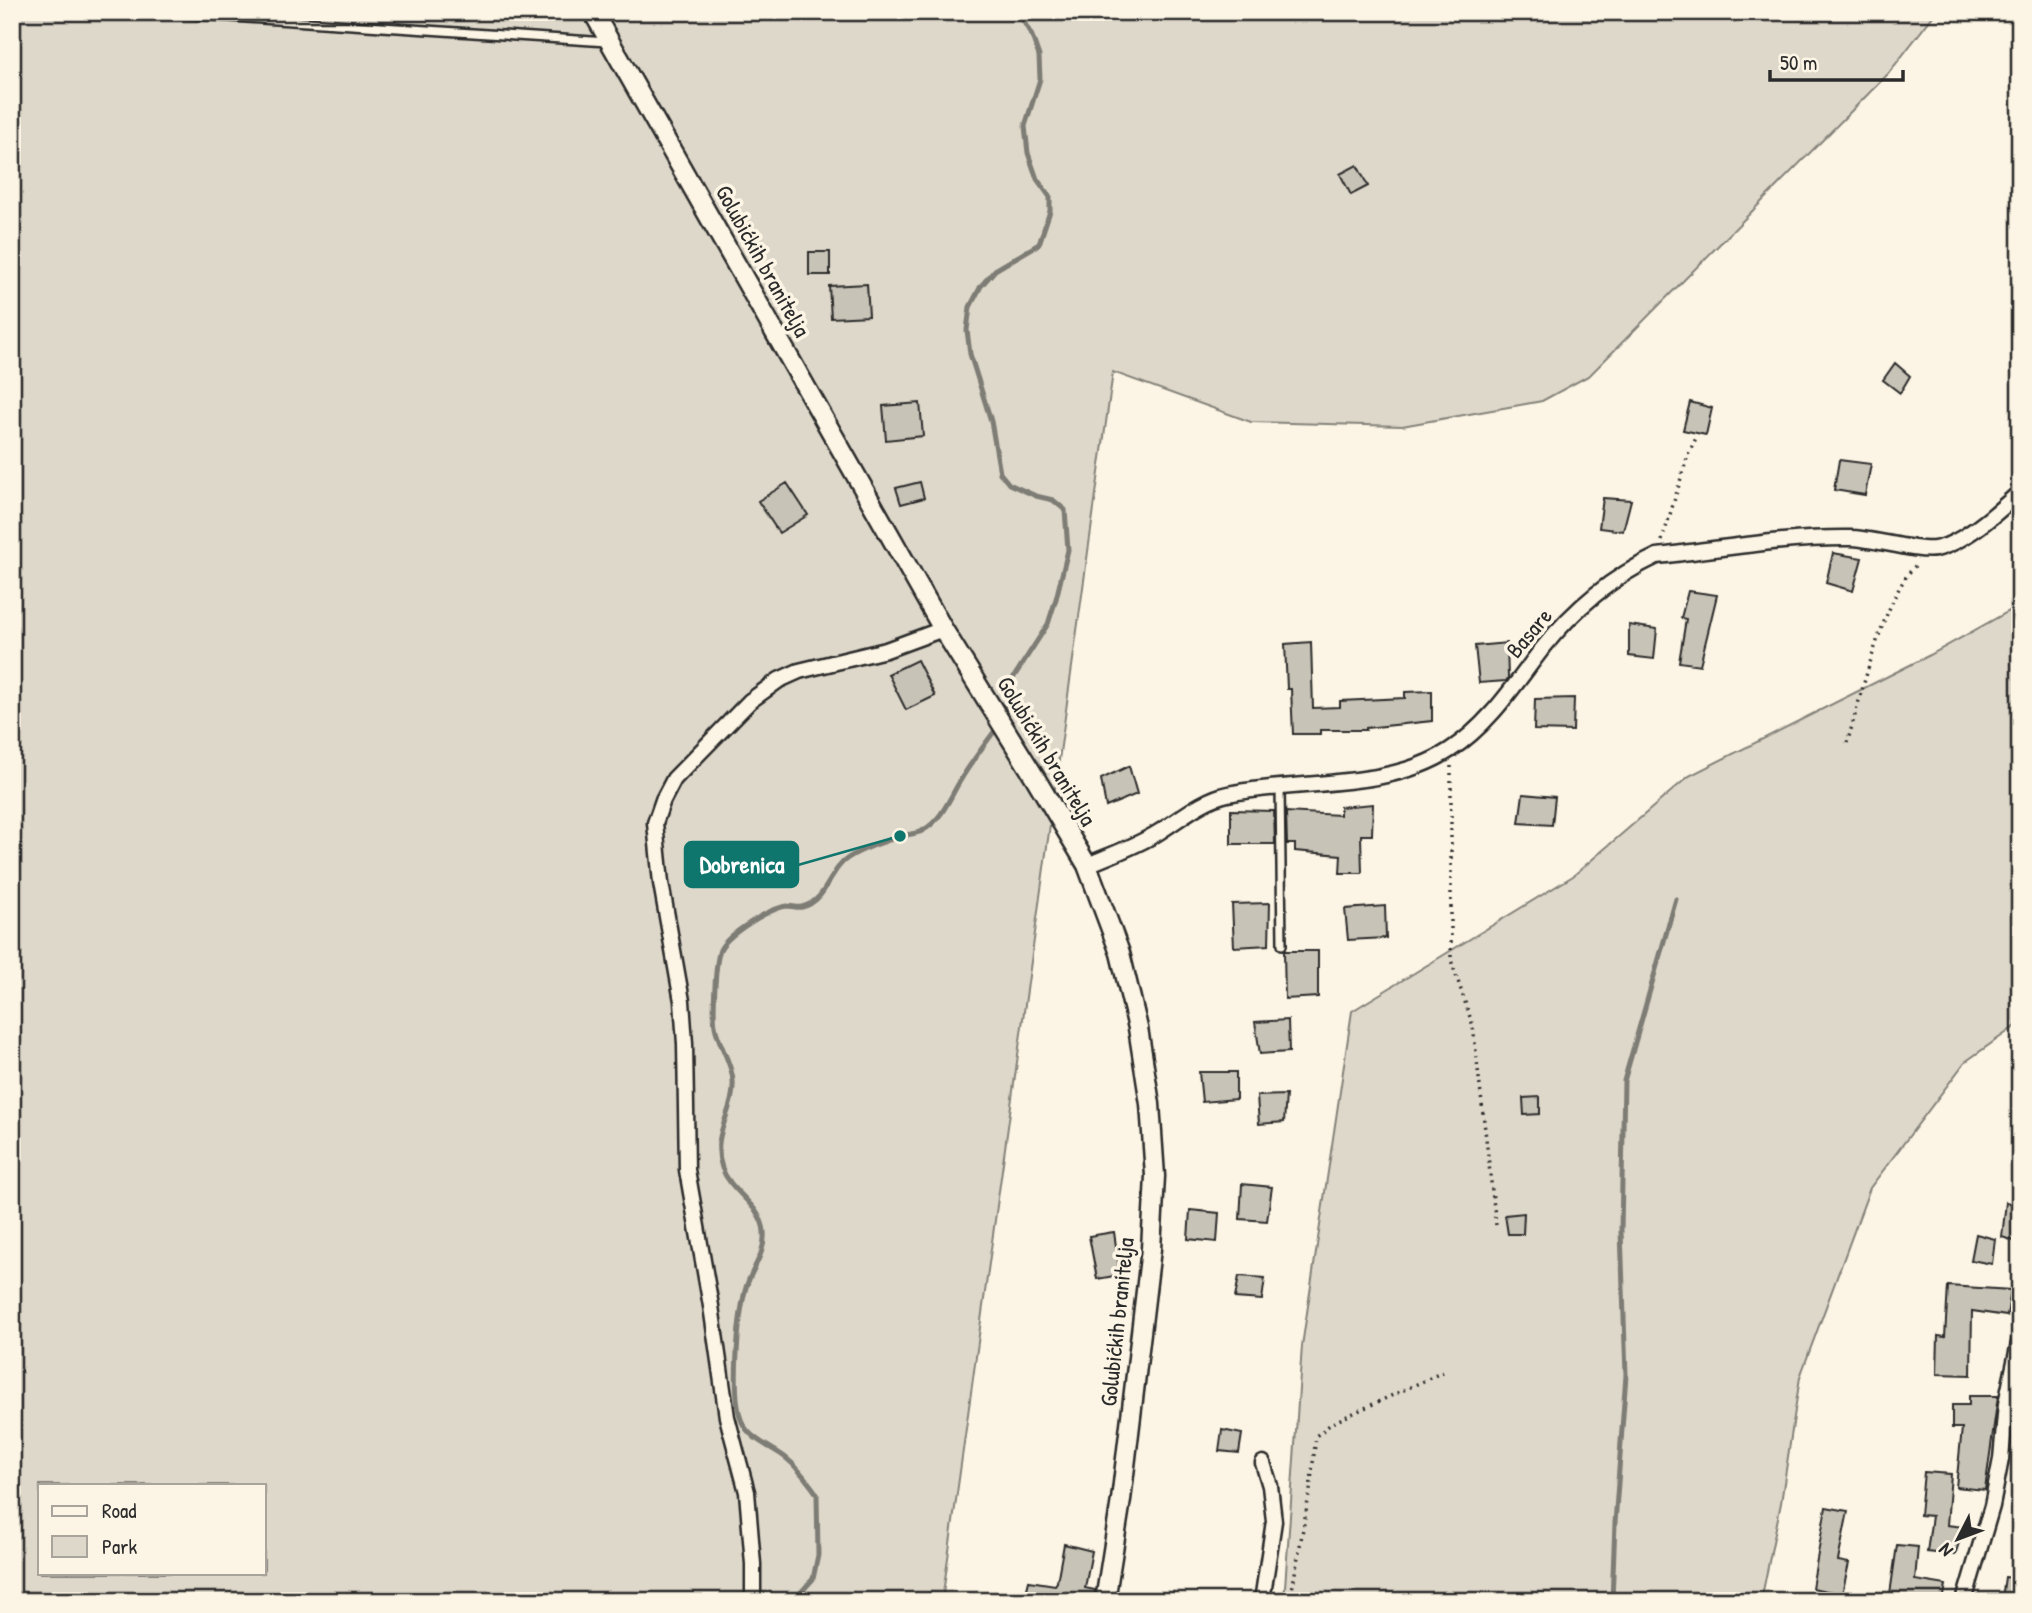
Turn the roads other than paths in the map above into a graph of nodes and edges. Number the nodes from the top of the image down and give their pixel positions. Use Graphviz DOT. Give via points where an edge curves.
graph roads {
  1 [pos="156,12"];
  2 [pos="593,12"];
  3 [pos="611,42"];
  4 [pos="2020,492"];
  5 [pos="943,629"];
  6 [pos="1280,786"];
  7 [pos="1087,866"];
  8 [pos="1282,946"];
  9 [pos="2020,1338"];
  10 [pos="1263,1463"];
  11 [pos="753,1601"];
  12 [pos="1105,1601"];
  13 [pos="1262,1601"];
  14 [pos="1964,1601"];
  1 -- 3 [label="lane"];
  2 -- 3 [label="street, Golubićkih branitelja"];
  3 -- 5 [label="street, Golubićkih branitelja"];
  4 -- 6 [label="street, Basare" via="1993,516 1934,549 1815,538 1657,556 1598,592 1543,647 1474,731 1451,750 1376,777"];
  5 -- 7 [label="street, Golubićkih branitelja"];
  5 -- 11 [label="street" via="779,680 750,701 674,779 655,823 682,1001 687,1170 727,1417 747,1492"];
  6 -- 7 [label="street, Basare" via="1225,794"];
  6 -- 8 [label="lane"];
  7 -- 12 [label="street, Golubićkih branitelja" via="1121,953 1138,1028 1155,1176 1151,1249"];
  9 -- 14 [label="street" via="1992,1506"];
  10 -- 13 [label="street" via="1274,1521"];
}
